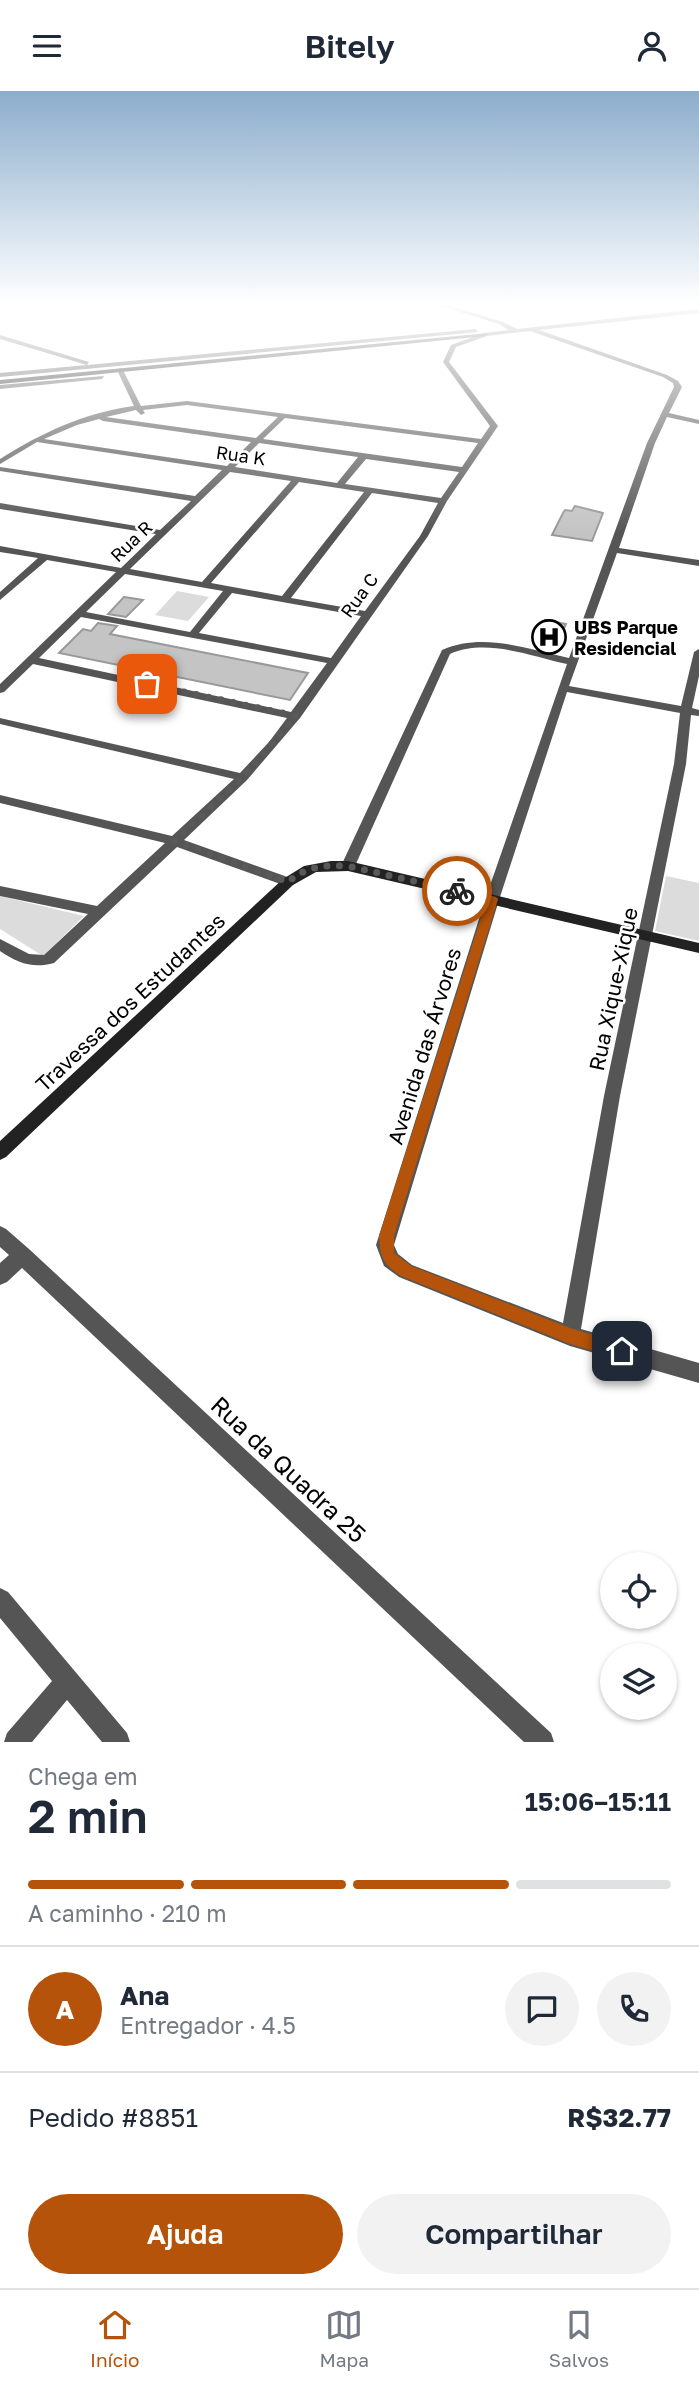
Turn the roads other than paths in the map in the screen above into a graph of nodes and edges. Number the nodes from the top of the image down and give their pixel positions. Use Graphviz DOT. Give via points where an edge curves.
graph roads {
  1 [pos="44,379"];
  2 [pos="72,379"];
  3 [pos="121,379"];
  4 [pos="459,379"];
  5 [pos="671,379"];
  6 [pos="0,384"];
  7 [pos="139,408"];
  8 [pos="665,414"];
  9 [pos="284,415"];
  10 [pos="91,418"];
  11 [pos="699,422"];
  12 [pos="147,424"];
  13 [pos="35,439"];
  14 [pos="258,441"];
  15 [pos="485,442"];
  16 [pos="364,456"];
  17 [pos="1,460"];
  18 [pos="0,469"];
  19 [pos="229,469"];
  20 [pos="464,470"];
  21 [pos="297,479"];
  22 [pos="339,485"];
  23 [pos="370,490"];
  24 [pos="197,499"];
  25 [pos="443,501"];
  26 [pos="0,506"];
  27 [pos="163,533"];
  28 [pos="0,549"];
  29 [pos="614,550"];
  30 [pos="45,557"];
  31 [pos="699,563"];
  32 [pos="123,571"];
  33 [pos="205,585"];
  34 [pos="230,589"];
  35 [pos="0,597"];
  36 [pos="285,599"];
  37 [pos="78,614"];
  38 [pos="366,614"];
  39 [pos="192,636"];
  40 [pos="699,652"];
  41 [pos="31,660"];
  42 [pos="332,661"];
  43 [pos="573,662"];
  44 [pos="563,688"];
  45 [pos="0,690"];
  46 [pos="693,711"];
  47 [pos="296,716"];
  48 [pos="0,721"];
  49 [pos="243,777"];
  50 [pos="0,799"];
  51 [pos="174,841"];
  52 [pos="348,866"];
  53 [pos="288,882"];
  54 [pos="0,891"];
  55 [pos="492,899"];
  56 [pos="98,911"];
  57 [pos="646,935"];
  58 [pos="0,944"];
  59 [pos="699,948"];
  60 [pos="0,1152"];
  61 [pos="0,1235"];
  62 [pos="22,1255"];
  63 [pos="0,1276"];
  64 [pos="570,1336"];
  65 [pos="699,1373"];
  66 [pos="0,1600"];
  67 [pos="67,1681"];
  68 [pos="16,1742"];
  69 [pos="118,1742"];
  70 [pos="542,1742"];
  1 -- 6 [label="street"];
  2 -- 6 [label="street"];
  3 -- 7 [label="street"];
  4 -- 15 [label="street, Rua C" via="494,426"];
  5 -- 8 [label="street, Avenida das Árvores" via="678,387"];
  7 -- 9 [label="street" via="199,404"];
  7 -- 10 [label="street"];
  7 -- 12 [label="street"];
  8 -- 11 [label="street"];
  8 -- 29 [label="street, Avenida das Árvores"];
  9 -- 14 [label="street, Rua R"];
  9 -- 15 [label="street"];
  10 -- 12 [label="street"];
  10 -- 13 [label="street"];
  12 -- 14 [label="street"];
  13 -- 17 [label="street"];
  13 -- 19 [label="street, Rua K"];
  14 -- 16 [label="street"];
  14 -- 19 [label="street, Rua R"];
  15 -- 20 [label="street, Rua C"];
  16 -- 20 [label="street"];
  16 -- 22 [label="street"];
  18 -- 24 [label="street"];
  19 -- 21 [label="street, Rua K"];
  19 -- 24 [label="street, Rua R"];
  20 -- 25 [label="street, Rua C"];
  21 -- 22 [label="street, Rua K"];
  21 -- 33 [label="street"];
  22 -- 23 [label="street, Rua K"];
  23 -- 25 [label="street, Rua K"];
  23 -- 36 [label="street"];
  24 -- 27 [label="street, Rua R"];
  25 -- 38 [label="street, Rua C" via="424,536"];
  26 -- 27 [label="street"];
  27 -- 32 [label="street, Rua R"];
  28 -- 30 [label="street"];
  29 -- 31 [label="street"];
  29 -- 43 [label="street, Avenida das Árvores"];
  30 -- 32 [label="street"];
  30 -- 35 [label="street"];
  32 -- 33 [label="street"];
  32 -- 37 [label="street, Rua R"];
  33 -- 34 [label="street"];
  34 -- 36 [label="street"];
  34 -- 39 [label="street"];
  36 -- 38 [label="street"];
  37 -- 39 [label="street"];
  37 -- 41 [label="street, Rua R"];
  38 -- 42 [label="street, Rua C"];
  39 -- 42 [label="street"];
  40 -- 46 [label="street, Rua Xique-Xique"];
  41 -- 45 [label="street, Rua R"];
  41 -- 47 [label="street"];
  42 -- 47 [label="street, Rua C"];
  43 -- 44 [label="street, Avenida das Árvores"];
  43 -- 52 [label="street" via="474,644 446,652"];
  44 -- 46 [label="street"];
  44 -- 55 [label="street, Avenida das Árvores"];
  46 -- 57 [label="street, Rua Xique-Xique"];
  47 -- 49 [label="street, Rua C"];
  48 -- 49 [label="street"];
  49 -- 51 [label="street, Rua C"];
  50 -- 51 [label="street"];
  51 -- 53 [label="street"];
  51 -- 56 [label="street, Rua C"];
  52 -- 53 [label="street, Travessa dos Estudantes" via="305,870"];
  52 -- 55 [label="street, Travessa dos Estudantes"];
  53 -- 60 [label="street, Travessa dos Estudantes"];
  54 -- 56 [label="street"];
  55 -- 57 [label="street, Travessa dos Estudantes"];
  55 -- 64 [label="street, Avenida das Árvores" via="386,1236 387,1254 406,1271"];
  56 -- 58 [label="street, Rua C" via="49,958 38,962"];
  57 -- 59 [label="street, Travessa dos Estudantes"];
  57 -- 64 [label="street, Rua Xique-Xique"];
  61 -- 62 [label="street, Rua da Quadra 25"];
  62 -- 63 [label="street"];
  62 -- 70 [label="street, Rua da Quadra 25"];
  64 -- 65 [label="street"];
  66 -- 67 [label="street"];
  67 -- 68 [label="street"];
  67 -- 69 [label="street"];
}
